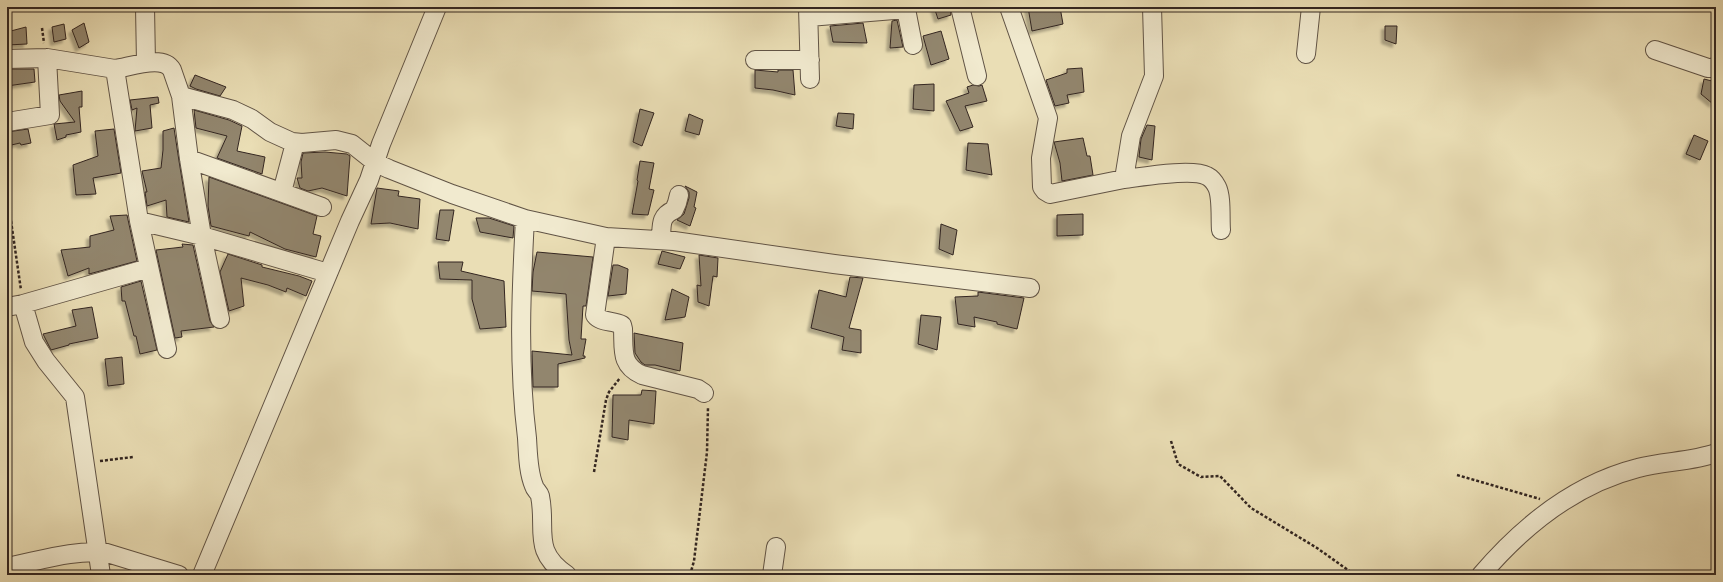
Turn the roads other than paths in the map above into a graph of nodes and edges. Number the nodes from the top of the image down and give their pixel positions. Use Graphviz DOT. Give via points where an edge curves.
graph roads {
  1 [pos="145,7"];
  2 [pos="437,7"];
  3 [pos="960,7"];
  4 [pos="1009,7"];
  5 [pos="1152,7"];
  6 [pos="1311,7"];
  7 [pos="905,8"];
  8 [pos="808,12"];
  9 [pos="914,45"];
  10 [pos="1655,50"];
  11 [pos="1306,54"];
  12 [pos="47,58"];
  13 [pos="7,59"];
  14 [pos="755,60"];
  15 [pos="810,60"];
  16 [pos="146,63"];
  17 [pos="115,69"];
  18 [pos="1715,69"];
  19 [pos="978,76"];
  20 [pos="810,79"];
  21 [pos="181,96"];
  22 [pos="7,122"];
  23 [pos="295,143"];
  24 [pos="189,159"];
  25 [pos="376,163"];
  26 [pos="1124,179"];
  27 [pos="282,192"];
  28 [pos="679,195"];
  29 [pos="322,207"];
  30 [pos="526,219"];
  31 [pos="139,221"];
  32 [pos="1221,230"];
  33 [pos="202,236"];
  34 [pos="606,237"];
  35 [pos="661,240"];
  36 [pos="149,268"];
  37 [pos="328,273"];
  38 [pos="1030,288"];
  39 [pos="15,305"];
  40 [pos="220,319"];
  41 [pos="167,349"];
  42 [pos="704,393"];
  43 [pos="1716,453"];
  44 [pos="776,547"];
  45 [pos="98,552"];
  46 [pos="7,567"];
  47 [pos="101,575"];
  48 [pos="179,575"];
  49 [pos="202,575"];
  50 [pos="567,575"];
  51 [pos="772,575"];
  52 [pos="1481,575"];
  1 -- 16 [label="street"];
  2 -- 25 [label="street" via="381,144"];
  3 -- 19 [label="street"];
  4 -- 26 [label="street" via="1048,118 1040,158 1044,191 1054,194"];
  5 -- 26 [label="street" via="1154,76 1131,136"];
  6 -- 11 [label="street"];
  7 -- 8 [label="street"];
  7 -- 9 [label="street"];
  8 -- 15 [label="street"];
  10 -- 18 [label="street"];
  12 -- 13 [label="street"];
  12 -- 17 [label="street"];
  12 -- 22 [label="street" via="50,115"];
  14 -- 15 [label="street"];
  15 -- 20 [label="street"];
  16 -- 17 [label="street"];
  16 -- 21 [label="street" via="160,62 170,66"];
  17 -- 31 [label="street"];
  21 -- 23 [label="street" via="233,110 270,132"];
  21 -- 24 [label="street"];
  23 -- 25 [label="street" via="342,141 352,144"];
  23 -- 27 [label="street"];
  24 -- 27 [label="street"];
  24 -- 33 [label="street"];
  25 -- 30 [label="street" via="452,194"];
  25 -- 37 [label="street"];
  26 -- 32 [label="street" via="1163,174 1207,176 1218,190"];
  27 -- 29 [label="street"];
  28 -- 35 [label="street" via="674,210 663,218"];
  30 -- 34 [label="street"];
  30 -- 50 [label="street" via="521,290 522,398 531,475 540,497 542,543 552,562"];
  31 -- 33 [label="street"];
  31 -- 36 [label="street"];
  33 -- 37 [label="street"];
  33 -- 40 [label="street"];
  34 -- 35 [label="street"];
  34 -- 42 [label="street" via="595,315 600,320 622,325 624,354 629,366 642,375 698,389"];
  35 -- 38 [label="street"];
  36 -- 39 [label="street"];
  36 -- 41 [label="street"];
  37 -- 49 [label="street"];
  39 -- 45 [label="street" via="46,361 75,397"];
  43 -- 52 [label="street" via="1625,471 1605,478 1558,505 1504,548"];
  44 -- 51 [label="street"];
  45 -- 46 [label="street" via="78,553"];
  45 -- 47 [label="street"];
  45 -- 48 [label="street"];
}
